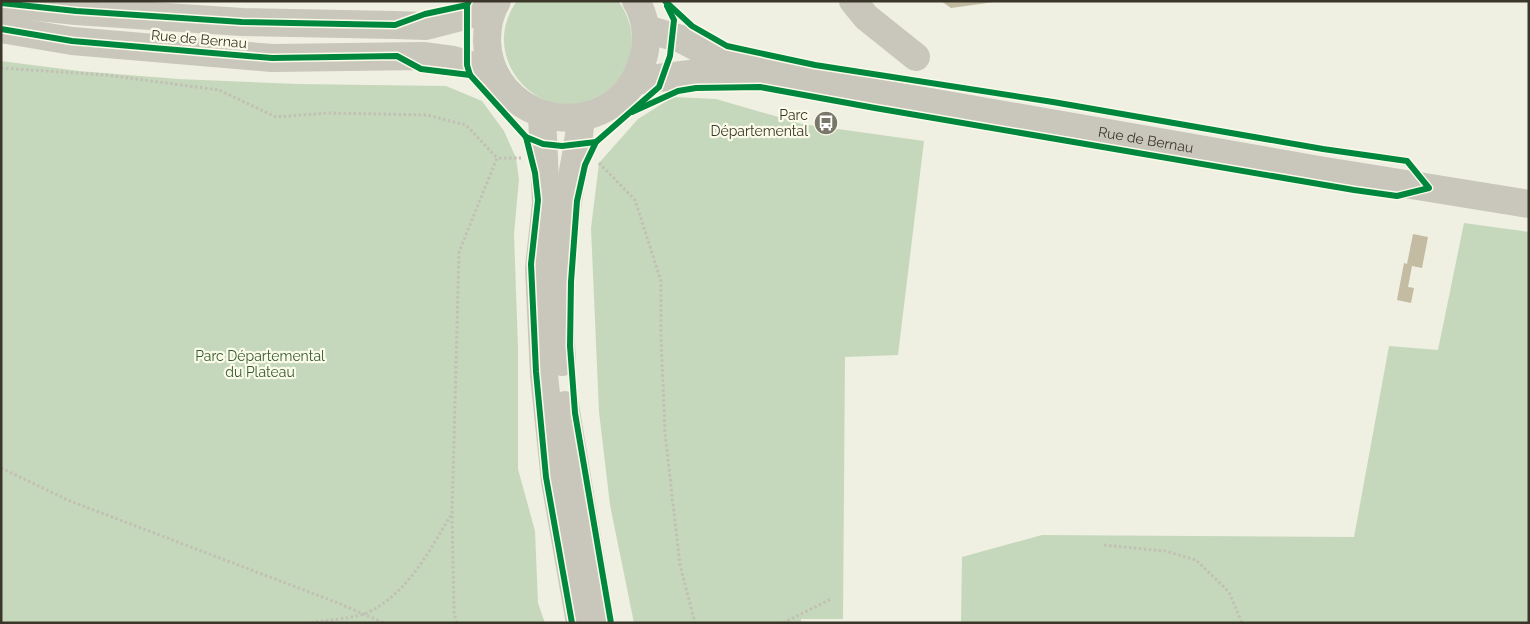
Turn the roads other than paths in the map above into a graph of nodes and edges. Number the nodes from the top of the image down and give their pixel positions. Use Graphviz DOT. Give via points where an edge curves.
graph roads {
  1 [pos="636,1"];
  2 [pos="854,1"];
  3 [pos="1,3"];
  4 [pos="494,5"];
  5 [pos="76,6"];
  6 [pos="191,10"];
  7 [pos="241,12"];
  8 [pos="1,29"];
  9 [pos="646,29"];
  10 [pos="72,41"];
  11 [pos="916,57"];
  12 [pos="494,72"];
  13 [pos="764,73"];
  14 [pos="634,81"];
  15 [pos="542,115"];
  16 [pos="581,117"];
  17 [pos="1529,204"];
  18 [pos="580,623"];
  19 [pos="601,623"];
  1 -- 9 [label="street"];
  2 -- 11 [label="street" via="866,17"];
  3 -- 5 [label="street, Rue de Bernau"];
  4 -- 7 [label="street, Rue de Bernau" via="426,26"];
  4 -- 12 [label="street" via="487,30 487,52"];
  5 -- 6 [label="street, Rue de Bernau"];
  5 -- 10 [label="street"];
  6 -- 7 [label="street, Rue de Bernau"];
  8 -- 10 [label="street, Rue de Bernau"];
  9 -- 13 [label="street, Rue de Bernau" via="681,39 713,56"];
  9 -- 14 [label="street" via="644,56"];
  10 -- 12 [label="street, Rue de Bernau" via="272,58 423,56 453,60"];
  12 -- 15 [label="street" via="511,96"];
  13 -- 14 [label="street, Rue de Bernau" via="698,73"];
  13 -- 17 [label="street, Rue de Bernau" via="1309,169"];
  14 -- 16 [label="street" via="620,98 602,110"];
  15 -- 16 [label="street"];
  15 -- 18 [label="street" via="546,203 539,268 544,375 555,481"];
  16 -- 19 [label="street" via="568,202 561,347 566,414"];
}
